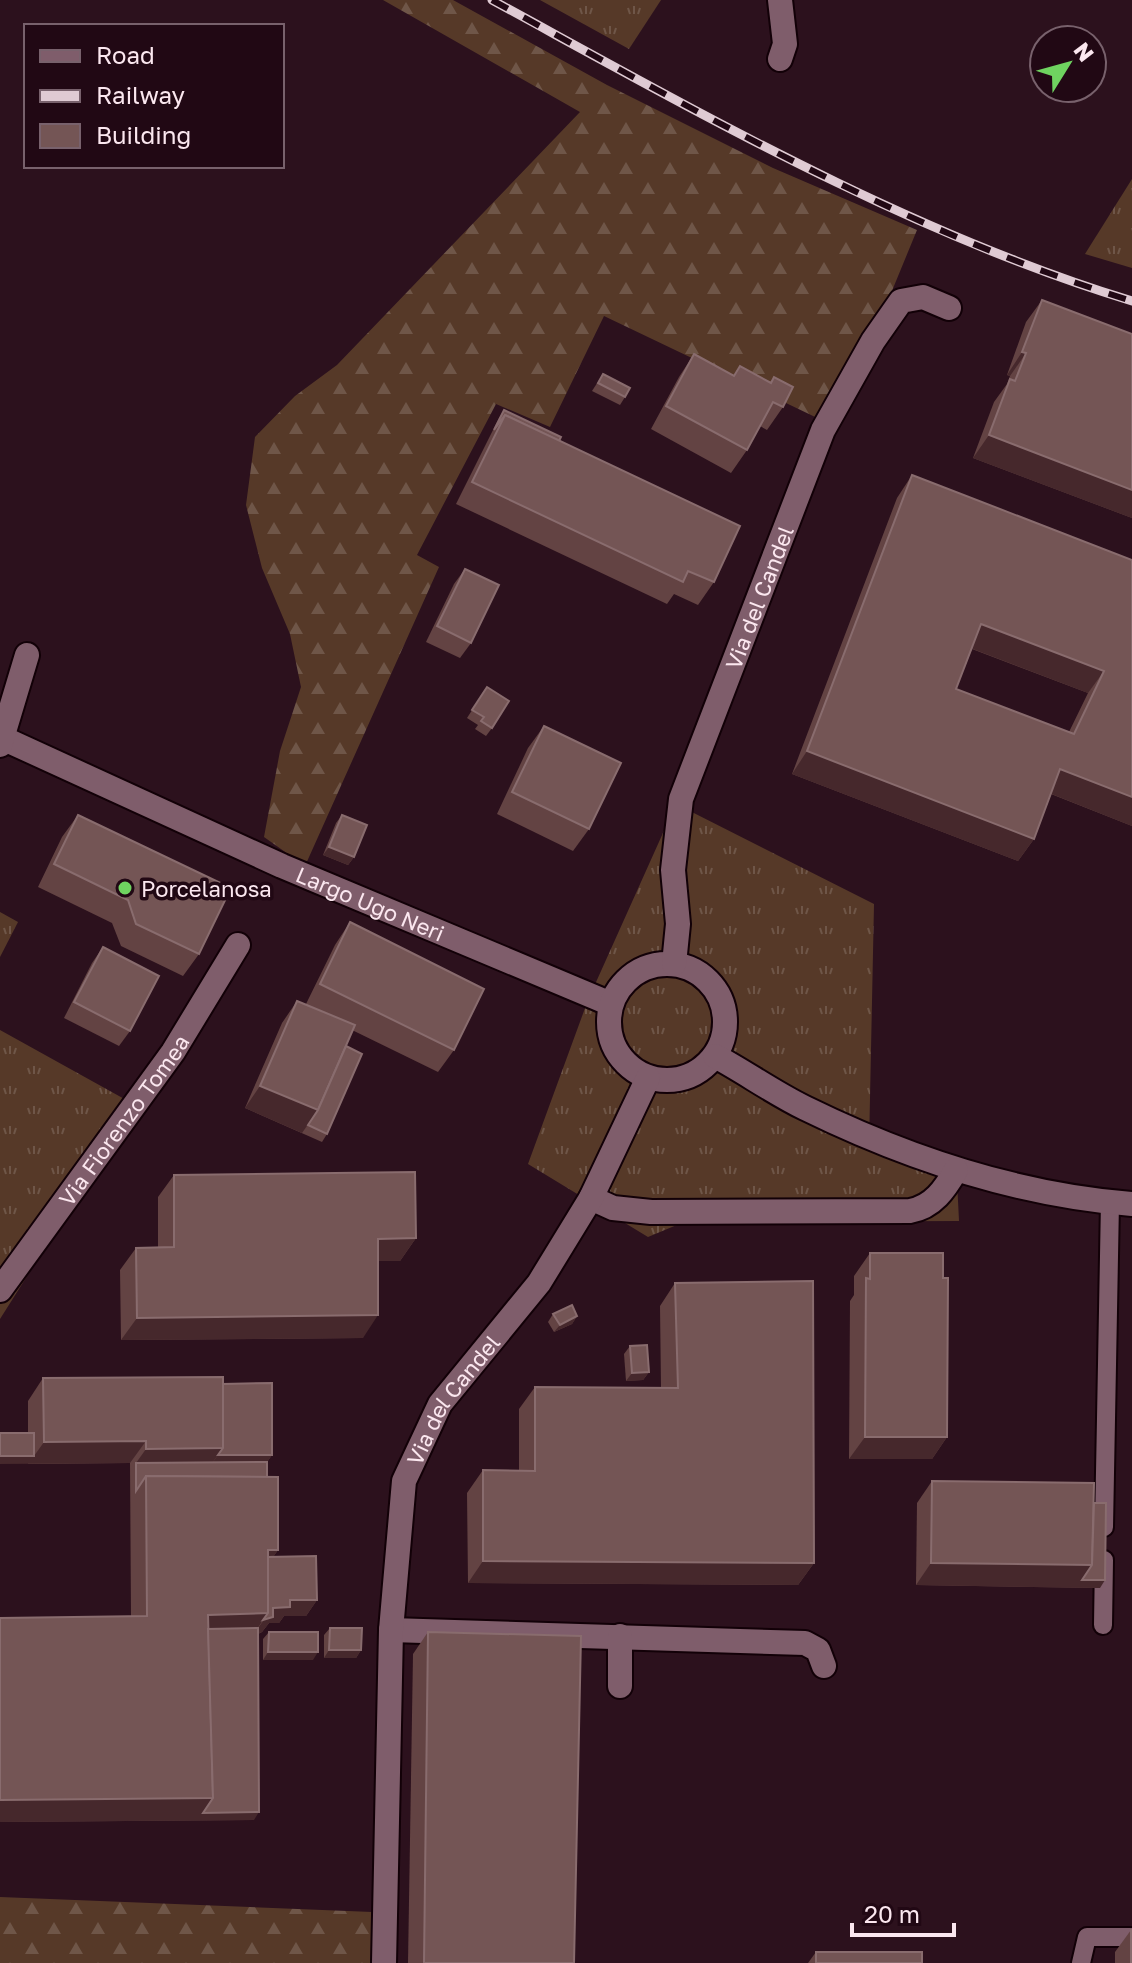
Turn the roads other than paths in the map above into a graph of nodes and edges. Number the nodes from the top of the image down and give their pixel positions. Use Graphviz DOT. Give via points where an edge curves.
graph roads {
  1 [pos="780,0"];
  2 [pos="780,59"];
  3 [pos="949,308"];
  4 [pos="27,655"];
  5 [pos="1,740"];
  6 [pos="238,945"];
  7 [pos="674,964"];
  8 [pos="611,1004"];
  9 [pos="715,1056"];
  10 [pos="648,1078"];
  11 [pos="956,1170"];
  12 [pos="591,1198"];
  13 [pos="1121,1203"];
  14 [pos="0,1290"];
  15 [pos="1103,1625"];
  16 [pos="391,1630"];
  17 [pos="620,1636"];
  18 [pos="824,1666"];
  19 [pos="620,1686"];
  20 [pos="1132,1937"];
  21 [pos="384,1963"];
  22 [pos="1081,1963"];
  1 -- 2 [label="street" via="785,44"];
  3 -- 7 [label="street, Via del Candel" via="923,297 901,301 823,430 681,799 673,870 678,924"];
  4 -- 5 [label="street"];
  5 -- 8 [label="street, Largo Ugo Neri" via="282,866"];
  6 -- 14 [label="street, Via Fiorenzo Tomea" via="173,1052"];
  7 -- 8 [label="street" via="658,964 629,977"];
  7 -- 9 [label="street" via="691,969 716,991 725,1024"];
  8 -- 10 [label="street" via="610,1040 632,1069"];
  9 -- 10 [label="street" via="685,1078"];
  9 -- 11 [label="street" via="804,1107"];
  10 -- 12 [label="street, Via del Candel"];
  11 -- 12 [label="street" via="937,1197 910,1211 651,1212 613,1208"];
  11 -- 13 [label="street"];
  12 -- 16 [label="street, Via del Candel" via="539,1283 440,1404 414,1457 400,1507"];
  13 -- 15 [label="lane"];
  16 -- 17 [label="street"];
  16 -- 21 [label="street, Via del Candel"];
  17 -- 18 [label="street" via="805,1643 818,1650"];
  17 -- 19 [label="street"];
  20 -- 22 [label="lane" via="1087,1937"];
}
